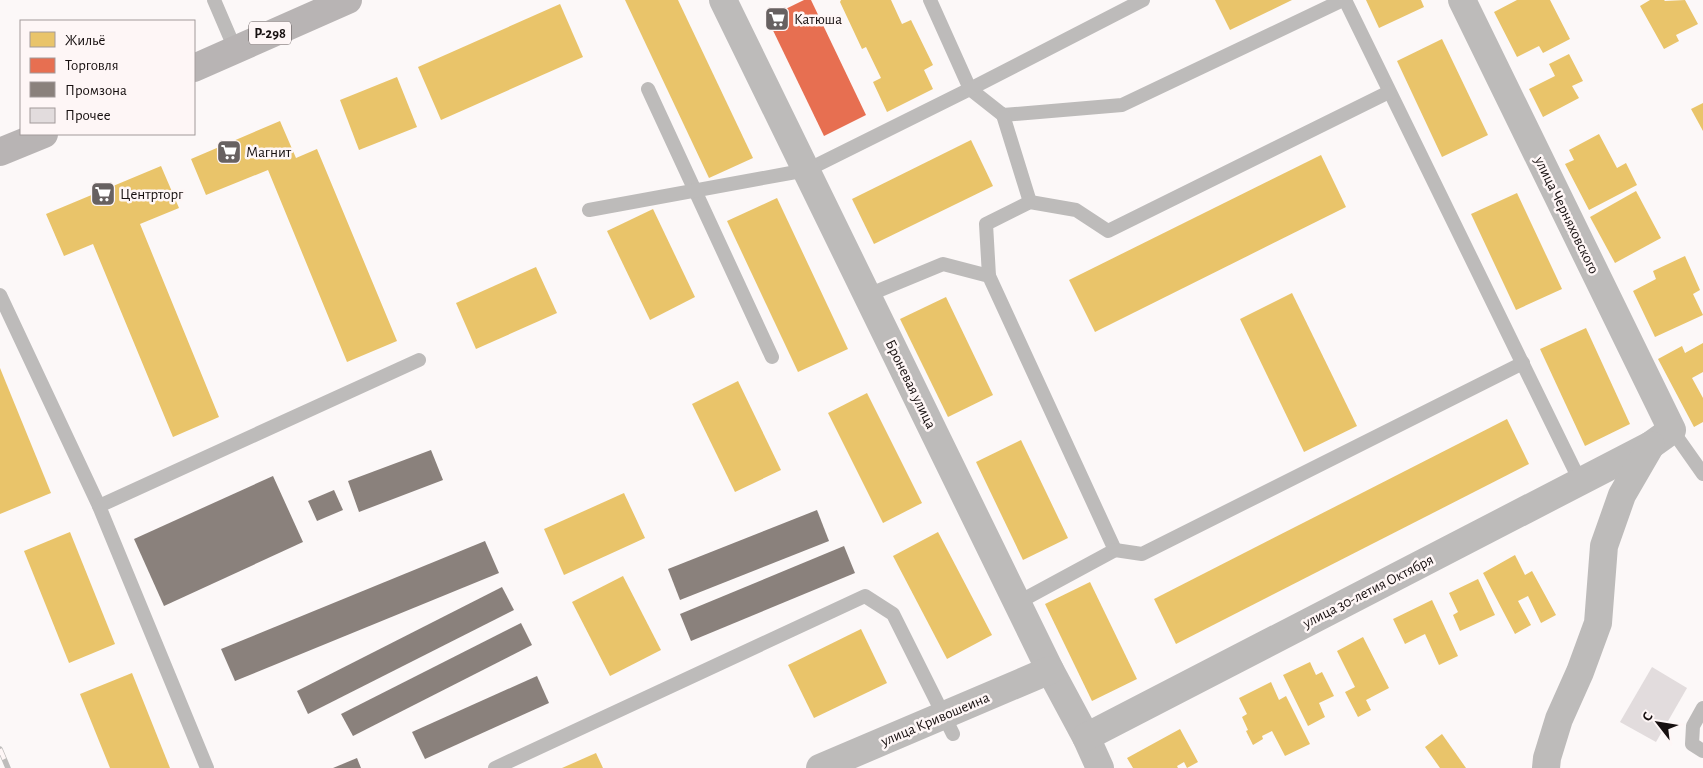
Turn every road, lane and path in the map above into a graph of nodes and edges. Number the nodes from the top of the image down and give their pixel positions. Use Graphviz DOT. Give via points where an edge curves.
graph roads {
  1 [pos="214,0"];
  2 [pos="348,0"];
  3 [pos="723,0"];
  4 [pos="930,0"];
  5 [pos="1143,0"];
  6 [pos="1344,0"];
  7 [pos="1462,0"];
  8 [pos="235,49"];
  9 [pos="195,68"];
  10 [pos="648,89"];
  11 [pos="970,89"];
  12 [pos="1390,92"];
  13 [pos="1003,115"];
  14 [pos="42,135"];
  15 [pos="0,152"];
  16 [pos="807,170"];
  17 [pos="695,190"];
  18 [pos="1030,202"];
  19 [pos="589,210"];
  20 [pos="989,276"];
  21 [pos="0,295"];
  22 [pos="868,295"];
  23 [pos="772,357"];
  24 [pos="419,360"];
  25 [pos="1522,363"];
  26 [pos="1662,437"];
  27 [pos="1703,474"];
  28 [pos="1580,481"];
  29 [pos="99,506"];
  30 [pos="1114,550"];
  31 [pos="1017,603"];
  32 [pos="1050,670"];
  33 [pos="1703,708"];
  34 [pos="949,725"];
  35 [pos="1086,737"];
  36 [pos="1703,751"];
  37 [pos="207,768"];
  38 [pos="495,768"];
  39 [pos="820,768"];
  40 [pos="1100,768"];
  41 [pos="1546,768"];
  1 -- 8 [label="lane"];
  2 -- 8 [label="highway, Р-298"];
  3 -- 16 [label="street, Броневая улица"];
  4 -- 11 [label="lane"];
  5 -- 11 [label="lane"];
  6 -- 12 [label="lane"];
  6 -- 13 [label="lane" via="1122,105"];
  7 -- 26 [label="street, улица Черняховского"];
  8 -- 9 [label="highway, Р-298"];
  10 -- 17 [label="lane"];
  11 -- 13 [label="lane"];
  11 -- 16 [label="lane"];
  12 -- 18 [label="lane" via="1108,231 1076,210"];
  12 -- 25 [label="lane"];
  13 -- 18 [label="lane"];
  14 -- 15 [label="highway"];
  16 -- 17 [label="lane"];
  16 -- 22 [label="street, Броневая улица"];
  17 -- 19 [label="lane"];
  17 -- 23 [label="lane"];
  18 -- 20 [label="lane" via="986,224"];
  20 -- 22 [label="lane" via="942,264"];
  20 -- 30 [label="lane"];
  21 -- 29 [label="lane"];
  22 -- 31 [label="street, Броневая улица"];
  24 -- 29 [label="lane"];
  25 -- 28 [label="lane"];
  25 -- 30 [label="lane" via="1142,554"];
  26 -- 27 [label="lane"];
  26 -- 28 [label="street, улица 30-летия Октября"];
  26 -- 41 [label="street" via="1622,495 1604,546 1598,623 1559,719"];
  28 -- 35 [label="street, улица 30-летия Октября"];
  29 -- 37 [label="lane"];
  30 -- 31 [label="lane"];
  31 -- 32 [label="street, Броневая улица"];
  32 -- 34 [label="street, улица Кривошеина"];
  32 -- 35 [label="street, Броневая улица"];
  33 -- 36 [label="lane" via="1693,726 1692,744"];
  34 -- 38 [label="lane" via="893,614 865,596"];
  34 -- 39 [label="street, улица Кривошеина"];
  35 -- 40 [label="street, Броневая улица"];
}
